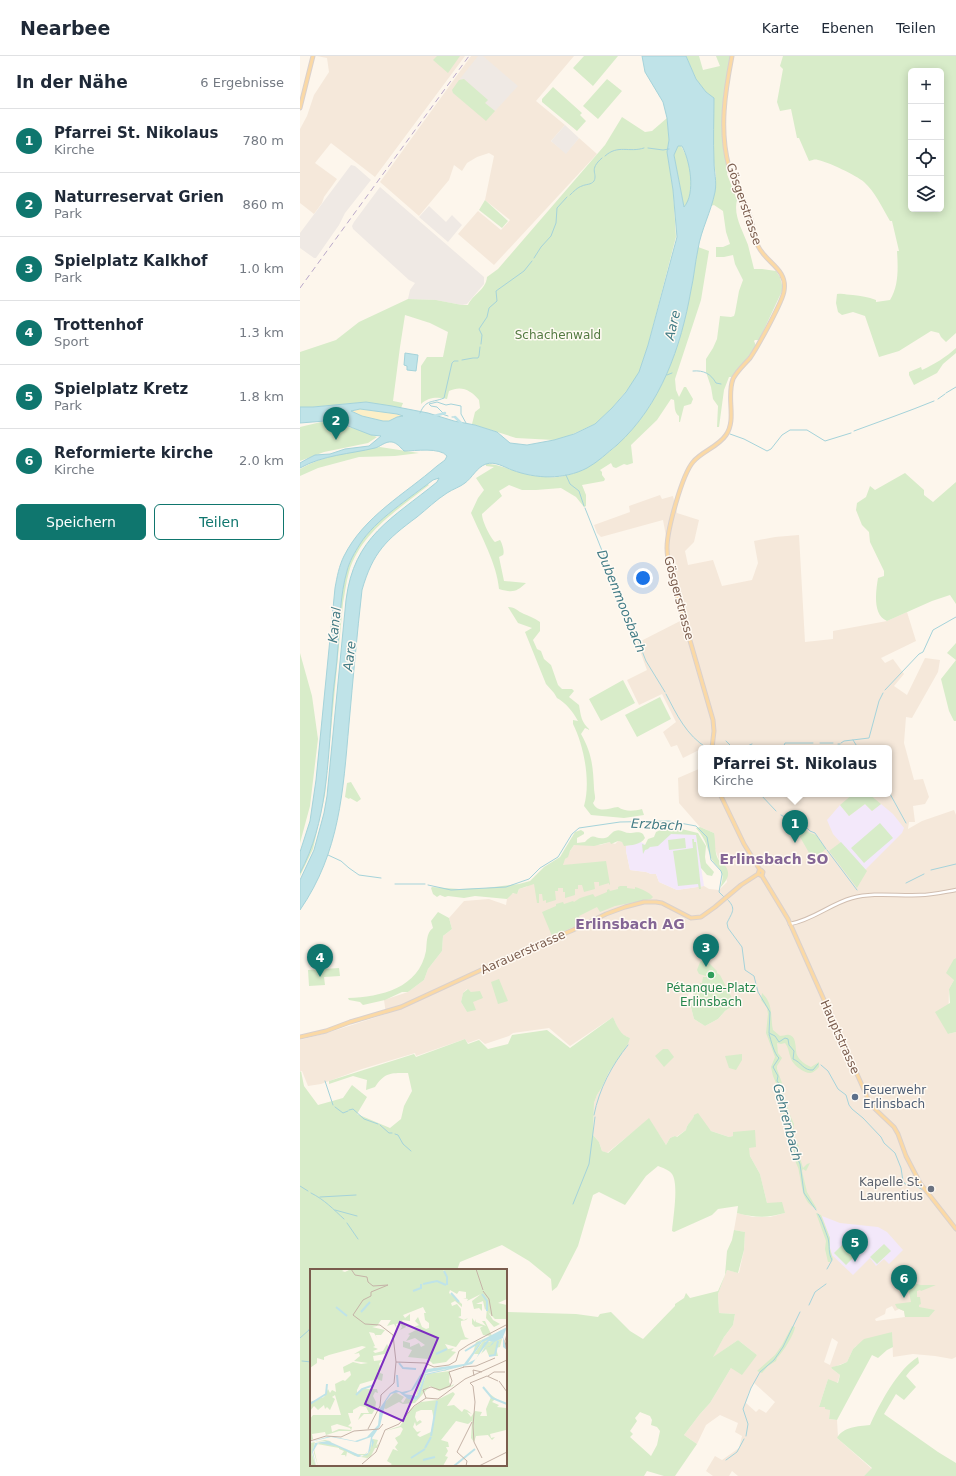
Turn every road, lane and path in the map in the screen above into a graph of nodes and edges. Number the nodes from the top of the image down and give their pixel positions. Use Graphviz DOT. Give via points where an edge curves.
graph roads {
  1 [pos="313,56"];
  2 [pos="732,56"];
  3 [pos="300,108"];
  4 [pos="712,745"];
  5 [pos="721,797"];
  6 [pos="760,875"];
  7 [pos="956,890"];
  8 [pos="790,924"];
  9 [pos="300,1037"];
  10 [pos="956,1229"];
  1 -- 3 [label="main road"];
  2 -- 4 [label="main road, Gösgerstrasse" via="726,88 724,124 730,167 748,210 759,248 780,270 785,285 784,294 753,353 733,380 729,429 720,442 697,458 686,474 667,540 671,575 713,720"];
  5 -- 6 [label="main road" via="744,844 760,870"];
  6 -- 8 [label="main road, Hauptstrasse"];
  6 -- 9 [label="main road, Aarauerstrasse" via="697,918 656,902 620,908 401,1008"];
  7 -- 8 [label="street" via="925,895 861,896"];
  8 -- 10 [label="main road, Hauptstrasse" via="867,1098 894,1127 920,1182"];
}
